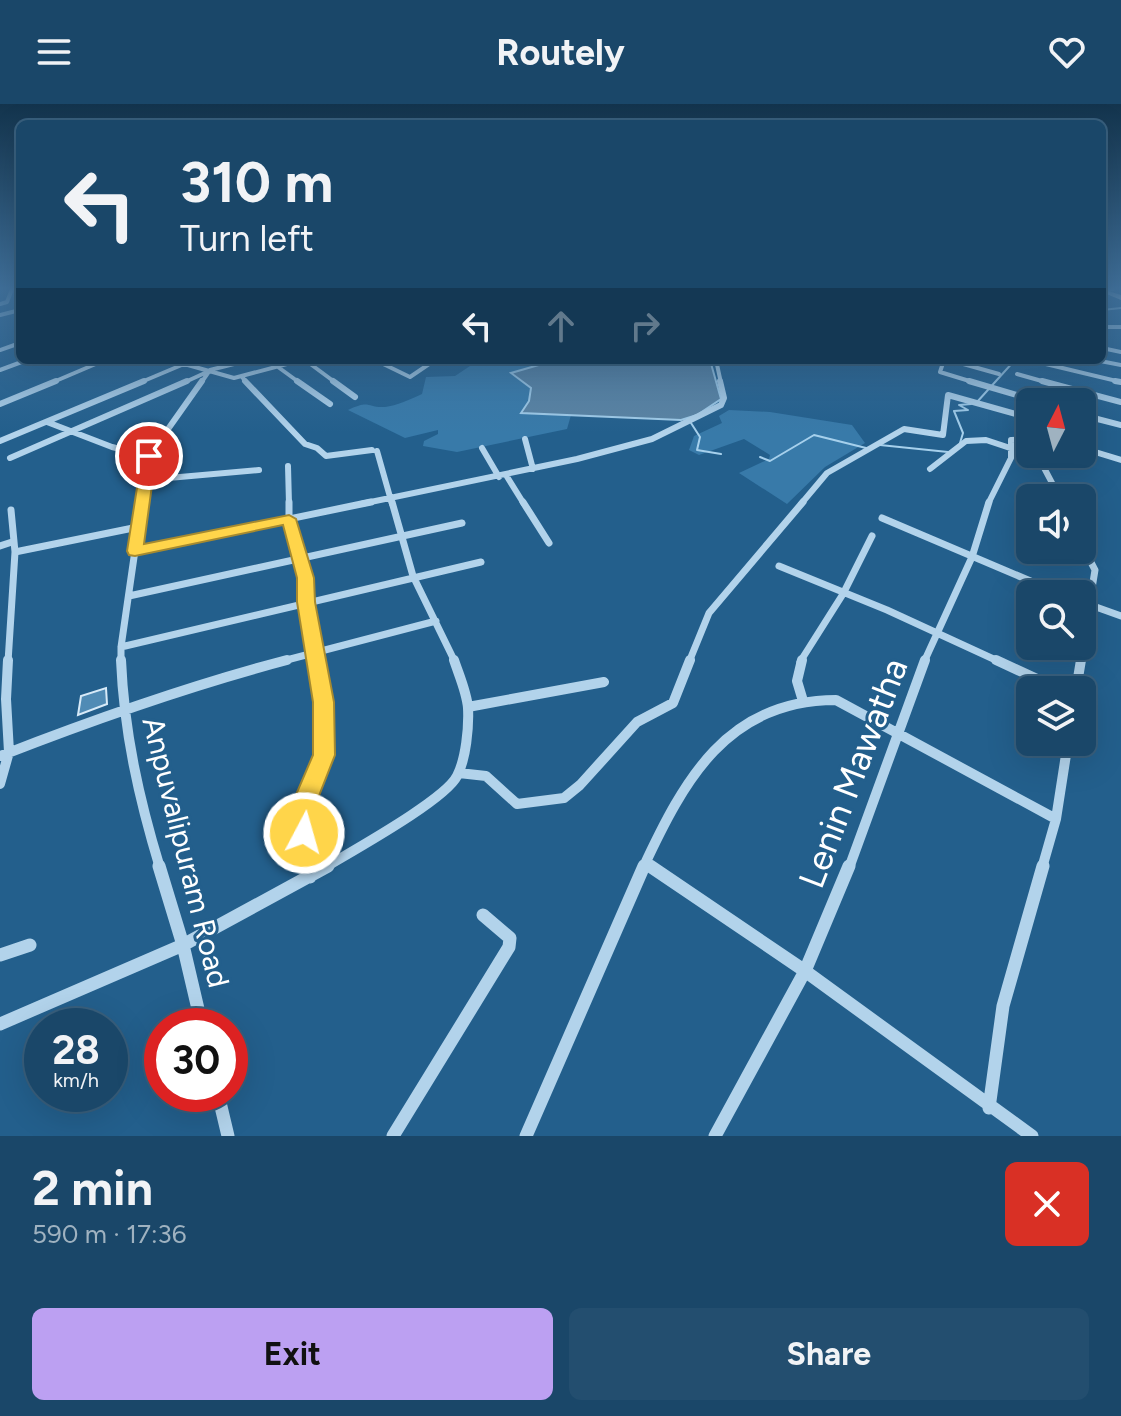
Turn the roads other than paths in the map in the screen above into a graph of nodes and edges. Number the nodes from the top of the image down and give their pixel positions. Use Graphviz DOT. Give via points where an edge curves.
graph roads {
  1 [pos="95,364"];
  2 [pos="184,364"];
  3 [pos="234,364"];
  4 [pos="289,364"];
  5 [pos="310,364"];
  6 [pos="383,364"];
  7 [pos="429,364"];
  8 [pos="717,364"];
  9 [pos="945,364"];
  10 [pos="962,364"];
  11 [pos="1046,364"];
  12 [pos="278,367"];
  13 [pos="210,370"];
  14 [pos="999,374"];
  15 [pos="1017,374"];
  16 [pos="242,377"];
  17 [pos="1121,382"];
  18 [pos="1016,394"];
  19 [pos="355,397"];
  20 [pos="1121,402"];
  21 [pos="0,404"];
  22 [pos="330,404"];
  23 [pos="1016,414"];
  24 [pos="1096,419"];
  25 [pos="46,422"];
  26 [pos="1121,425"];
  27 [pos="68,430"];
  28 [pos="525,439"];
  29 [pos="1016,440"];
  30 [pos="0,441"];
  31 [pos="482,448"];
  32 [pos="1010,448"];
  33 [pos="1096,452"];
  34 [pos="149,456"];
  35 [pos="10,458"];
  36 [pos="1121,460"];
  37 [pos="288,466"];
  38 [pos="533,469"];
  39 [pos="930,469"];
  40 [pos="259,470"];
  41 [pos="502,476"];
  42 [pos="146,480"];
  43 [pos="1053,484"];
  44 [pos="390,498"];
  45 [pos="11,510"];
  46 [pos="882,518"];
  47 [pos="289,519"];
  48 [pos="462,523"];
  49 [pos="138,527"];
  50 [pos="402,534"];
  51 [pos="872,536"];
  52 [pos="12,542"];
  53 [pos="549,543"];
  54 [pos="0,546"];
  55 [pos="135,551"];
  56 [pos="15,552"];
  57 [pos="301,557"];
  58 [pos="972,557"];
  59 [pos="481,562"];
  60 [pos="779,566"];
  61 [pos="413,576"];
  62 [pos="1027,580"];
  63 [pos="843,594"];
  64 [pos="129,596"];
  65 [pos="306,602"];
  66 [pos="1096,607"];
  67 [pos="1121,616"];
  68 [pos="436,621"];
  69 [pos="938,633"];
  70 [pos="121,647"];
  71 [pos="316,655"];
  72 [pos="1031,676"];
  73 [pos="604,682"];
  74 [pos="803,701"];
  75 [pos="468,707"];
  76 [pos="123,708"];
  77 [pos="895,733"];
  78 [pos="4,754"];
  79 [pos="1066,756"];
  80 [pos="459,773"];
  81 [pos="0,784"];
  82 [pos="1056,819"];
  83 [pos="645,863"];
  84 [pos="310,877"];
  85 [pos="483,915"];
  86 [pos="30,945"];
  87 [pos="183,945"];
  88 [pos="0,955"];
  89 [pos="805,971"];
  90 [pos="198,1008"];
  91 [pos="0,1024"];
  92 [pos="989,1108"];
  93 [pos="222,1112"];
  94 [pos="228,1136"];
  95 [pos="393,1136"];
  96 [pos="526,1136"];
  97 [pos="715,1136"];
  98 [pos="1032,1136"];
  1 -- 21 [label="street"];
  2 -- 13 [label="street"];
  2 -- 25 [label="street"];
  3 -- 13 [label="street"];
  4 -- 12 [label="street"];
  5 -- 19 [label="street"];
  6 -- 7 [label="street" via="410,377"];
  8 -- 38 [label="street" via="724,398 710,412 652,439"];
  9 -- 18 [label="street" via="940,372"];
  10 -- 14 [label="street"];
  11 -- 17 [label="street"];
  12 -- 16 [label="street"];
  12 -- 22 [label="street"];
  13 -- 16 [label="street"];
  13 -- 27 [label="street"];
  13 -- 34 [label="street, Anpuvalipuram Road"];
  15 -- 20 [label="street"];
  16 -- 44 [label="street" via="305,444 326,456 374,450"];
  23 -- 80 [label="street" via="948,395 943,435 904,429 827,473 709,613 673,703 637,722 564,798 517,804 489,776"];
  24 -- 26 [label="street"];
  25 -- 27 [label="street"];
  25 -- 30 [label="street"];
  27 -- 34 [label="street"];
  27 -- 35 [label="street"];
  28 -- 38 [label="street"];
  29 -- 32 [label="street"];
  31 -- 41 [label="street"];
  32 -- 39 [label="street" via="973,438"];
  32 -- 43 [label="street" via="1044,466"];
  32 -- 58 [label="street, Lenin Mawatha" via="1011,458 983,514"];
  33 -- 36 [label="street"];
  34 -- 42 [label="street, Anpuvalipuram Road"];
  37 -- 47 [label="street"];
  38 -- 41 [label="street"];
  40 -- 42 [label="street"];
  41 -- 44 [label="street"];
  41 -- 53 [label="street"];
  42 -- 49 [label="street, Anpuvalipuram Road"];
  44 -- 47 [label="street"];
  44 -- 50 [label="street"];
  45 -- 52 [label="street"];
  46 -- 58 [label="street"];
  47 -- 55 [label="street"];
  47 -- 57 [label="street"];
  48 -- 50 [label="street"];
  49 -- 55 [label="street, Anpuvalipuram Road"];
  49 -- 56 [label="street"];
  50 -- 57 [label="street"];
  50 -- 61 [label="street"];
  51 -- 63 [label="street"];
  52 -- 54 [label="street"];
  52 -- 56 [label="street"];
  55 -- 64 [label="street, Anpuvalipuram Road"];
  56 -- 78 [label="street"];
  57 -- 64 [label="street"];
  57 -- 65 [label="street"];
  58 -- 62 [label="street"];
  58 -- 69 [label="street, Lenin Mawatha"];
  59 -- 61 [label="street"];
  60 -- 63 [label="street"];
  61 -- 65 [label="street"];
  61 -- 68 [label="street"];
  63 -- 69 [label="street"];
  63 -- 74 [label="street" via="799,664"];
  64 -- 70 [label="street, Anpuvalipuram Road"];
  65 -- 70 [label="street"];
  65 -- 71 [label="street"];
  66 -- 67 [label="street"];
  68 -- 71 [label="street"];
  68 -- 75 [label="street" via="452,652"];
  69 -- 72 [label="street"];
  69 -- 77 [label="street, Lenin Mawatha"];
  70 -- 76 [label="street, Anpuvalipuram Road"];
  71 -- 76 [label="street" via="198,683"];
  71 -- 84 [label="street" via="324,702 324,755 301,811"];
  73 -- 75 [label="street"];
  74 -- 77 [label="street" via="836,700"];
  74 -- 83 [label="street" via="726,736 702,762"];
  75 -- 80 [label="street"];
  76 -- 78 [label="street"];
  76 -- 87 [label="street, Anpuvalipuram Road" via="140,802"];
  77 -- 82 [label="street"];
  77 -- 89 [label="street, Lenin Mawatha" via="858,846"];
  78 -- 81 [label="street"];
  79 -- 82 [label="street"];
  80 -- 84 [label="street" via="449,787"];
  82 -- 92 [label="street" via="1003,1006"];
  83 -- 89 [label="street"];
  83 -- 96 [label="street"];
  84 -- 87 [label="street"];
  85 -- 95 [label="street" via="505,931 509,947"];
  86 -- 88 [label="street"];
  87 -- 90 [label="street, Anpuvalipuram Road"];
  87 -- 91 [label="street"];
  89 -- 92 [label="street"];
  89 -- 97 [label="street, Lenin Mawatha"];
  92 -- 98 [label="street"];
  93 -- 94 [label="street"];
}
